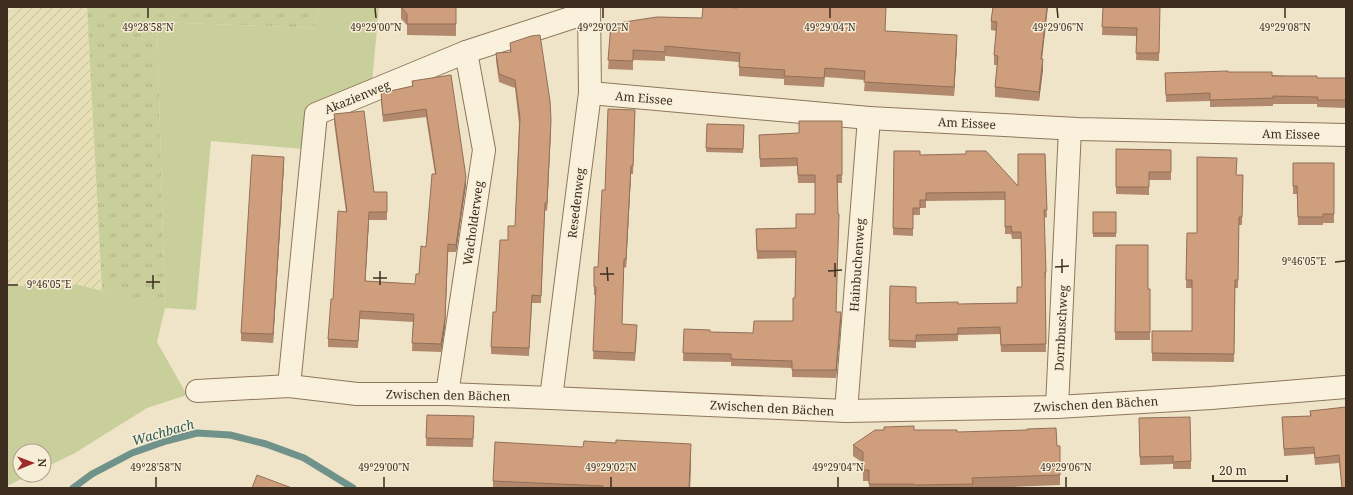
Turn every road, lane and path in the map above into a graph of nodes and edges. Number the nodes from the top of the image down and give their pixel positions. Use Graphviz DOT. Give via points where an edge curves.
graph roads {
  1 [pos="589,9"];
  2 [pos="466,52"];
  3 [pos="590,93"];
  4 [pos="869,118"];
  5 [pos="1070,129"];
  6 [pos="1346,135"];
  7 [pos="289,386"];
  8 [pos="1346,387"];
  9 [pos="197,391"];
  10 [pos="448,394"];
  11 [pos="551,398"];
  12 [pos="1057,407"];
  13 [pos="846,411"];
  1 -- 2 [label="street, Akazienweg"];
  1 -- 3 [label="street, Resedenweg"];
  2 -- 7 [label="street, Akazienweg" via="316,114"];
  2 -- 10 [label="street, Wacholderweg" via="484,150"];
  3 -- 4 [label="street, Am Eissee"];
  3 -- 11 [label="street, Resedenweg"];
  4 -- 5 [label="street, Am Eissee"];
  4 -- 13 [label="street, Hainbuchenweg"];
  5 -- 6 [label="street, Am Eissee"];
  5 -- 12 [label="street, Dornbuschweg"];
  7 -- 9 [label="street, Zwischen den Bächen"];
  7 -- 10 [label="street, Zwischen den Bächen" via="358,394"];
  8 -- 12 [label="street, Zwischen den Bächen"];
  10 -- 11 [label="street, Zwischen den Bächen"];
  11 -- 13 [label="street, Zwischen den Bächen"];
  12 -- 13 [label="street, Zwischen den Bächen"];
}
